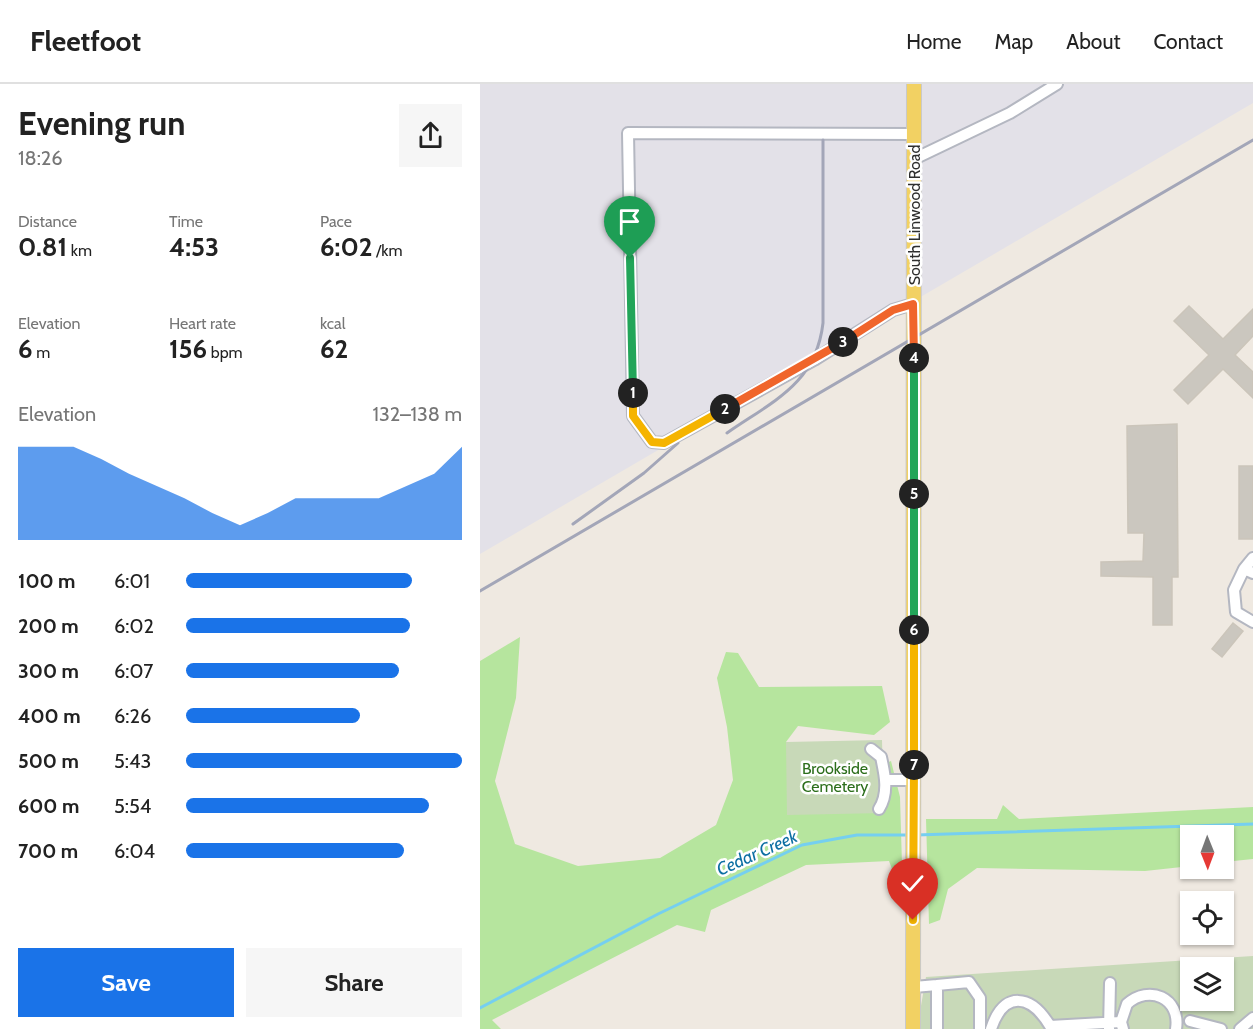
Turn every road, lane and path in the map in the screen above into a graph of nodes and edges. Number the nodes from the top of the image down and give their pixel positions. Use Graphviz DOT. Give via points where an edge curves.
graph roads {
  1 [pos="914,84"];
  2 [pos="1057,84"];
  3 [pos="914,134"];
  4 [pos="914,159"];
  5 [pos="913,304"];
  6 [pos="1253,558"];
  7 [pos="1249,571"];
  8 [pos="1253,622"];
  9 [pos="871,749"];
  10 [pos="886,780"];
  11 [pos="914,780"];
  12 [pos="879,809"];
  13 [pos="1110,983"];
  14 [pos="937,985"];
  15 [pos="914,987"];
  16 [pos="1253,1018"];
  17 [pos="1177,1024"];
  18 [pos="1190,1025"];
  19 [pos="1116,1026"];
  20 [pos="1049,1027"];
  21 [pos="1075,1027"];
  22 [pos="914,1029"];
  23 [pos="937,1029"];
  24 [pos="980,1029"];
  25 [pos="991,1029"];
  26 [pos="1221,1029"];
  27 [pos="1240,1029"];
  1 -- 3 [label="main road, South Linwood Road"];
  2 -- 4 [label="lane"];
  3 -- 4 [label="main road, South Linwood Road"];
  3 -- 5 [label="lane" via="628,133 633,416 652,442 664,443 814,360 893,310"];
  4 -- 5 [label="main road, South Linwood Road"];
  5 -- 11 [label="main road, South Linwood Road"];
  6 -- 7 [label="lane"];
  7 -- 8 [label="lane" via="1234,590 1236,612"];
  9 -- 10 [label="lane" via="881,757"];
  10 -- 11 [label="lane"];
  10 -- 12 [label="lane" via="885,800"];
  11 -- 15 [label="main road, South Linwood Road"];
  13 -- 19 [label="lane"];
  14 -- 15 [label="lane"];
  14 -- 23 [label="lane"];
  14 -- 24 [label="lane" via="969,982 980,998"];
  15 -- 22 [label="main road, South Linwood Road"];
  16 -- 27 [label="lane"];
  17 -- 18 [label="lane"];
  17 -- 19 [label="lane" via="1167,999 1146,993 1127,1004"];
  18 -- 26 [label="lane"];
  19 -- 21 [label="lane"];
  20 -- 21 [label="lane"];
  20 -- 25 [label="lane" via="1038,1008 1016,1001 1002,1008"];
}
